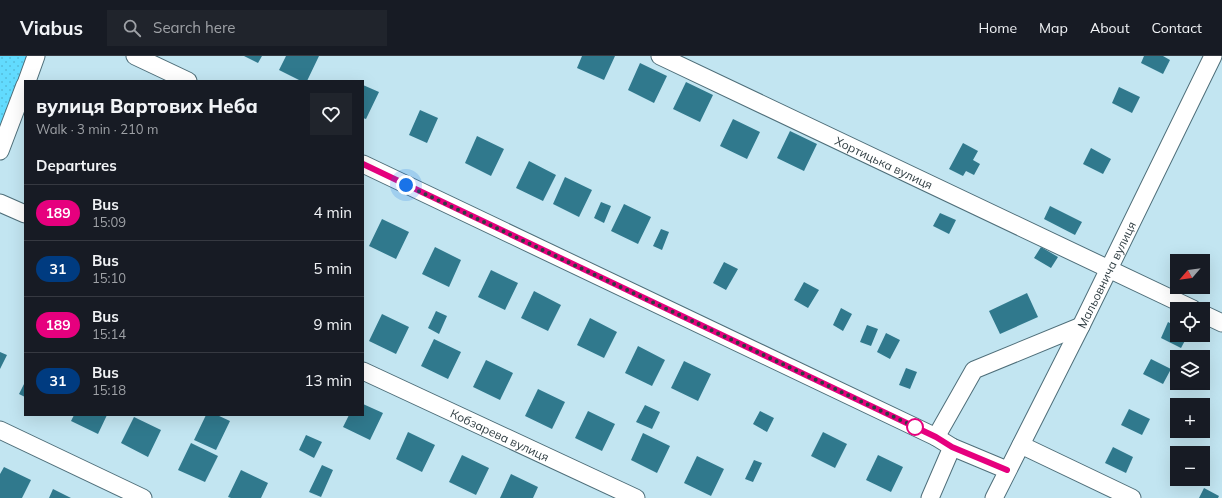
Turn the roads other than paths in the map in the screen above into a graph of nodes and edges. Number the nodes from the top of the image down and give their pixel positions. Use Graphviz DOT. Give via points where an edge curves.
graph roads {
  1 [pos="36,56"];
  2 [pos="135,56"];
  3 [pos="660,56"];
  4 [pos="1212,59"];
  5 [pos="27,80"];
  6 [pos="186,80"];
  7 [pos="24,88"];
  8 [pos="0,151"];
  9 [pos="364,164"];
  10 [pos="0,203"];
  11 [pos="24,214"];
  12 [pos="1108,269"];
  13 [pos="1178,302"];
  14 [pos="1210,317"];
  15 [pos="1222,323"];
  16 [pos="1081,326"];
  17 [pos="364,371"];
  18 [pos="0,430"];
  19 [pos="936,437"];
  20 [pos="1021,445"];
  21 [pos="952,447"];
  22 [pos="1007,470"];
  23 [pos="996,495"];
  24 [pos="143,498"];
  25 [pos="636,498"];
  26 [pos="930,498"];
  27 [pos="1132,498"];
  1 -- 5 [label="street"];
  2 -- 6 [label="street"];
  3 -- 12 [label="street, Хортицька вулиця"];
  4 -- 12 [label="street, Мальовнича вулиця"];
  7 -- 8 [label="street"];
  9 -- 19 [label="street"];
  10 -- 11 [label="street"];
  12 -- 13 [label="street, Хортицька вулиця"];
  12 -- 16 [label="street, Мальовнича вулиця"];
  14 -- 15 [label="street"];
  16 -- 19 [label="street" via="974,370"];
  16 -- 20 [label="street, Мальовнича вулиця"];
  17 -- 25 [label="street, Кобзарева вулиця"];
  18 -- 24 [label="street"];
  19 -- 21 [label="street"];
  20 -- 22 [label="street, Мальовнича вулиця"];
  20 -- 27 [label="street"];
  21 -- 22 [label="street"];
  21 -- 26 [label="street"];
  22 -- 23 [label="street, Мальовнича вулиця"];
}
